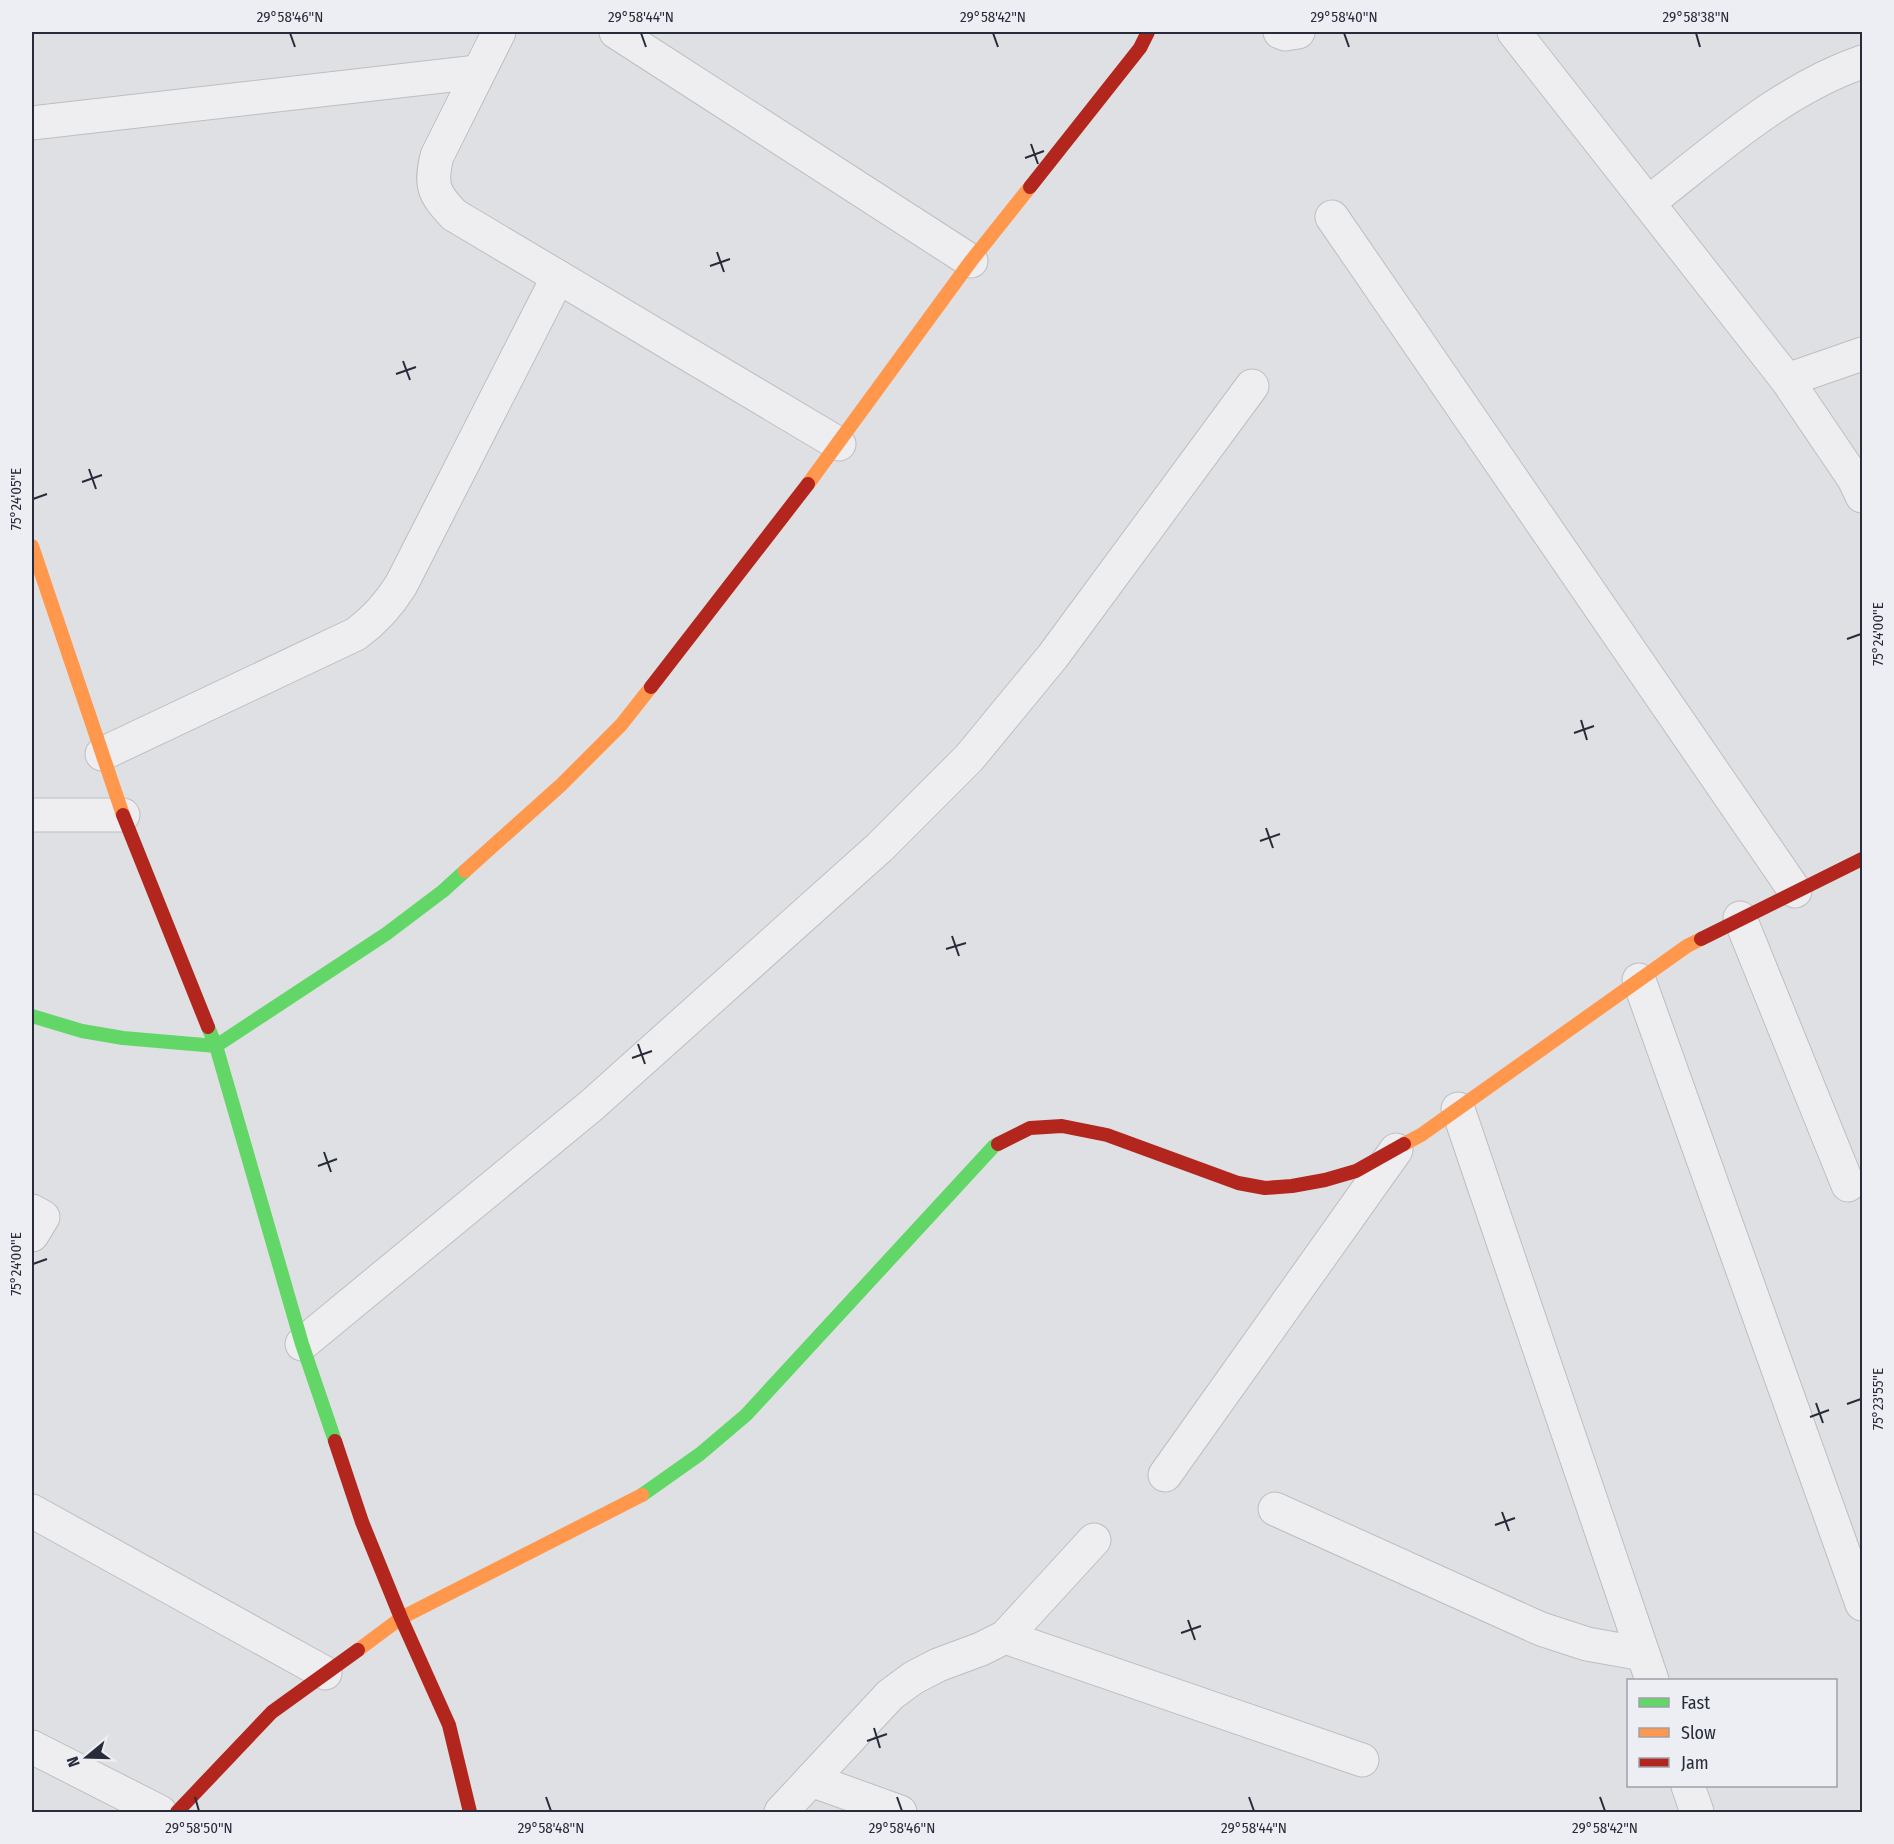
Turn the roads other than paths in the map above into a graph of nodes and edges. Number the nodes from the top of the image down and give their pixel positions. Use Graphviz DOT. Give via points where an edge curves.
graph roads {
  1 [pos="499,32"];
  2 [pos="616,32"];
  3 [pos="1148,32"];
  4 [pos="1280,32"];
  5 [pos="1298,32"];
  6 [pos="1514,32"];
  7 [pos="1863,62"];
  8 [pos="477,72"];
  9 [pos="32,123"];
  10 [pos="1648,203"];
  11 [pos="1332,217"];
  12 [pos="971,261"];
  13 [pos="558,278"];
  14 [pos="1863,354"];
  15 [pos="1787,381"];
  16 [pos="1252,386"];
  17 [pos="839,444"];
  18 [pos="1863,496"];
  19 [pos="32,546"];
  20 [pos="39,588"];
  21 [pos="102,754"];
  22 [pos="32,815"];
  23 [pos="123,815"];
  24 [pos="1863,859"];
  25 [pos="1795,891"];
  26 [pos="1740,918"];
  27 [pos="1638,980"];
  28 [pos="32,1016"];
  29 [pos="216,1046"];
  30 [pos="1458,1109"];
  31 [pos="1396,1150"];
  32 [pos="1848,1185"];
  33 [pos="32,1211"];
  34 [pos="32,1235"];
  35 [pos="302,1344"];
  36 [pos="1165,1475"];
  37 [pos="1275,1509"];
  38 [pos="32,1511"];
  39 [pos="1094,1540"];
  40 [pos="1863,1604"];
  41 [pos="401,1618"];
  42 [pos="1005,1637"];
  43 [pos="1647,1667"];
  44 [pos="325,1673"];
  45 [pos="32,1747"];
  46 [pos="1362,1760"];
  47 [pos="812,1780"];
  48 [pos="1689,1787"];
  49 [pos="160,1812"];
  50 [pos="177,1812"];
  51 [pos="470,1812"];
  52 [pos="781,1812"];
  53 [pos="900,1812"];
  54 [pos="1697,1812"];
  1 -- 8 [label="street"];
  2 -- 12 [label="street"];
  3 -- 12 [label="street" via="1140,48"];
  4 -- 5 [label="street"];
  6 -- 10 [label="street"];
  7 -- 10 [label="street" via="1789,96"];
  8 -- 9 [label="street"];
  8 -- 13 [label="street" via="437,156 433,189 454,215"];
  10 -- 15 [label="street"];
  11 -- 25 [label="street"];
  12 -- 17 [label="street"];
  13 -- 17 [label="street"];
  13 -- 21 [label="street" via="401,585 373,621 356,634"];
  14 -- 15 [label="street"];
  15 -- 18 [label="street"];
  16 -- 35 [label="street" via="1053,656 969,758 880,847 592,1105"];
  17 -- 29 [label="street" via="621,725 561,785 443,891 386,934"];
  19 -- 20 [label="street"];
  20 -- 21 [label="street"];
  21 -- 23 [label="street"];
  22 -- 23 [label="street"];
  23 -- 29 [label="street"];
  24 -- 25 [label="street"];
  25 -- 26 [label="street"];
  26 -- 27 [label="street" via="1687,946"];
  26 -- 32 [label="street"];
  27 -- 30 [label="street"];
  27 -- 40 [label="street"];
  28 -- 29 [label="street" via="123,1038"];
  29 -- 35 [label="street"];
  30 -- 31 [label="street"];
  30 -- 43 [label="street"];
  31 -- 36 [label="street"];
  31 -- 41 [label="street" via="1356,1171 1325,1180 1265,1188 1238,1183 1107,1135 1062,1126 1030,1128 994,1146 746,1414 700,1454 637,1498"];
  33 -- 34 [label="street" via="43,1217"];
  35 -- 41 [label="street" via="362,1522"];
  37 -- 43 [label="street" via="1541,1629"];
  38 -- 44 [label="street"];
  39 -- 42 [label="street"];
  41 -- 44 [label="street"];
  41 -- 51 [label="street" via="449,1725"];
  42 -- 46 [label="street"];
  42 -- 47 [label="street" via="912,1678 890,1695"];
  44 -- 50 [label="street" via="272,1712"];
  45 -- 49 [label="street"];
  47 -- 52 [label="street"];
  47 -- 53 [label="street"];
  48 -- 54 [label="street"];
}
